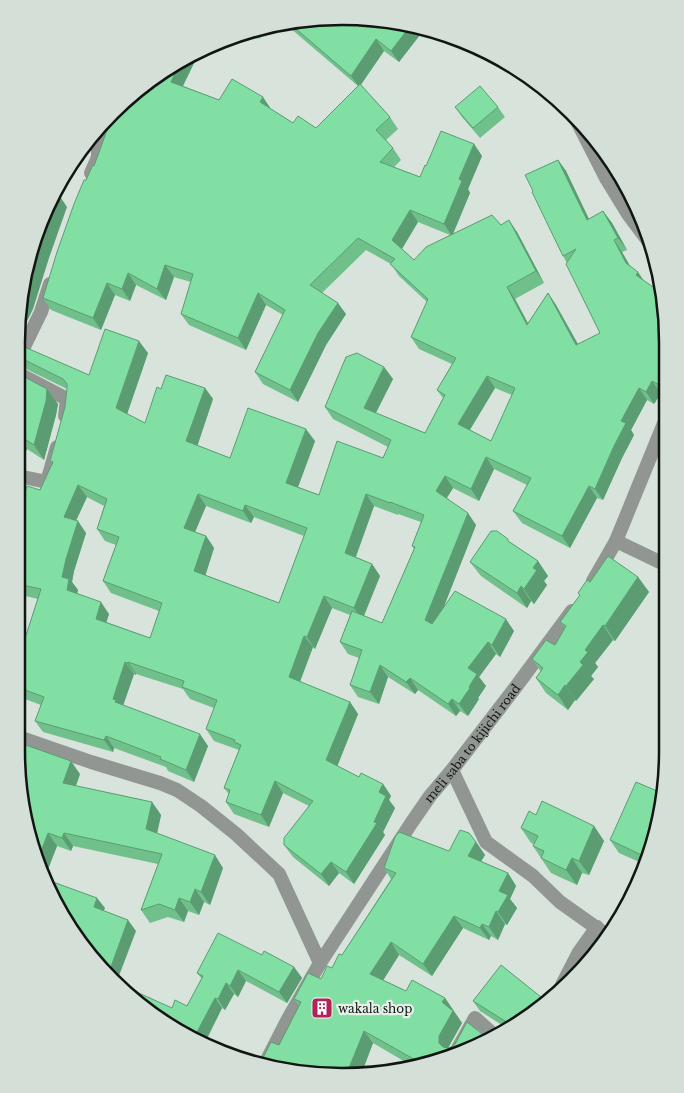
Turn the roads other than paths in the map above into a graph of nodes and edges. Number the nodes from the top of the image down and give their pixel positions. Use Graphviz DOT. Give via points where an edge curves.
graph roads {
  1 [pos="98,140"];
  2 [pos="588,143"];
  3 [pos="88,182"];
  4 [pos="637,226"];
  5 [pos="54,270"];
  6 [pos="25,345"];
  7 [pos="25,378"];
  8 [pos="659,435"];
  9 [pos="25,477"];
  10 [pos="616,540"];
  11 [pos="659,562"];
  12 [pos="25,739"];
  13 [pos="452,770"];
  14 [pos="603,932"];
  15 [pos="601,934"];
  16 [pos="320,963"];
  17 [pos="569,972"];
  18 [pos="490,1031"];
  19 [pos="460,1045"];
  20 [pos="268,1059"];
  1 -- 3 [label="street" via="98,157"];
  2 -- 4 [label="street"];
  5 -- 6 [label="street" via="41,312"];
  7 -- 9 [label="street" via="67,400 47,482"];
  8 -- 10 [label="street, meli saba to kijichi road"];
  10 -- 11 [label="street"];
  10 -- 13 [label="street, meli saba to kijichi road" via="591,585"];
  12 -- 16 [label="street" via="160,783 201,806 279,874"];
  13 -- 14 [label="street" via="486,842"];
  13 -- 16 [label="street, meli saba to kijichi road" via="417,815"];
  15 -- 17 [label="street" via="579,952"];
  16 -- 20 [label="street, meli saba to kijichi road"];
  18 -- 19 [label="street" via="475,1018"];
}
